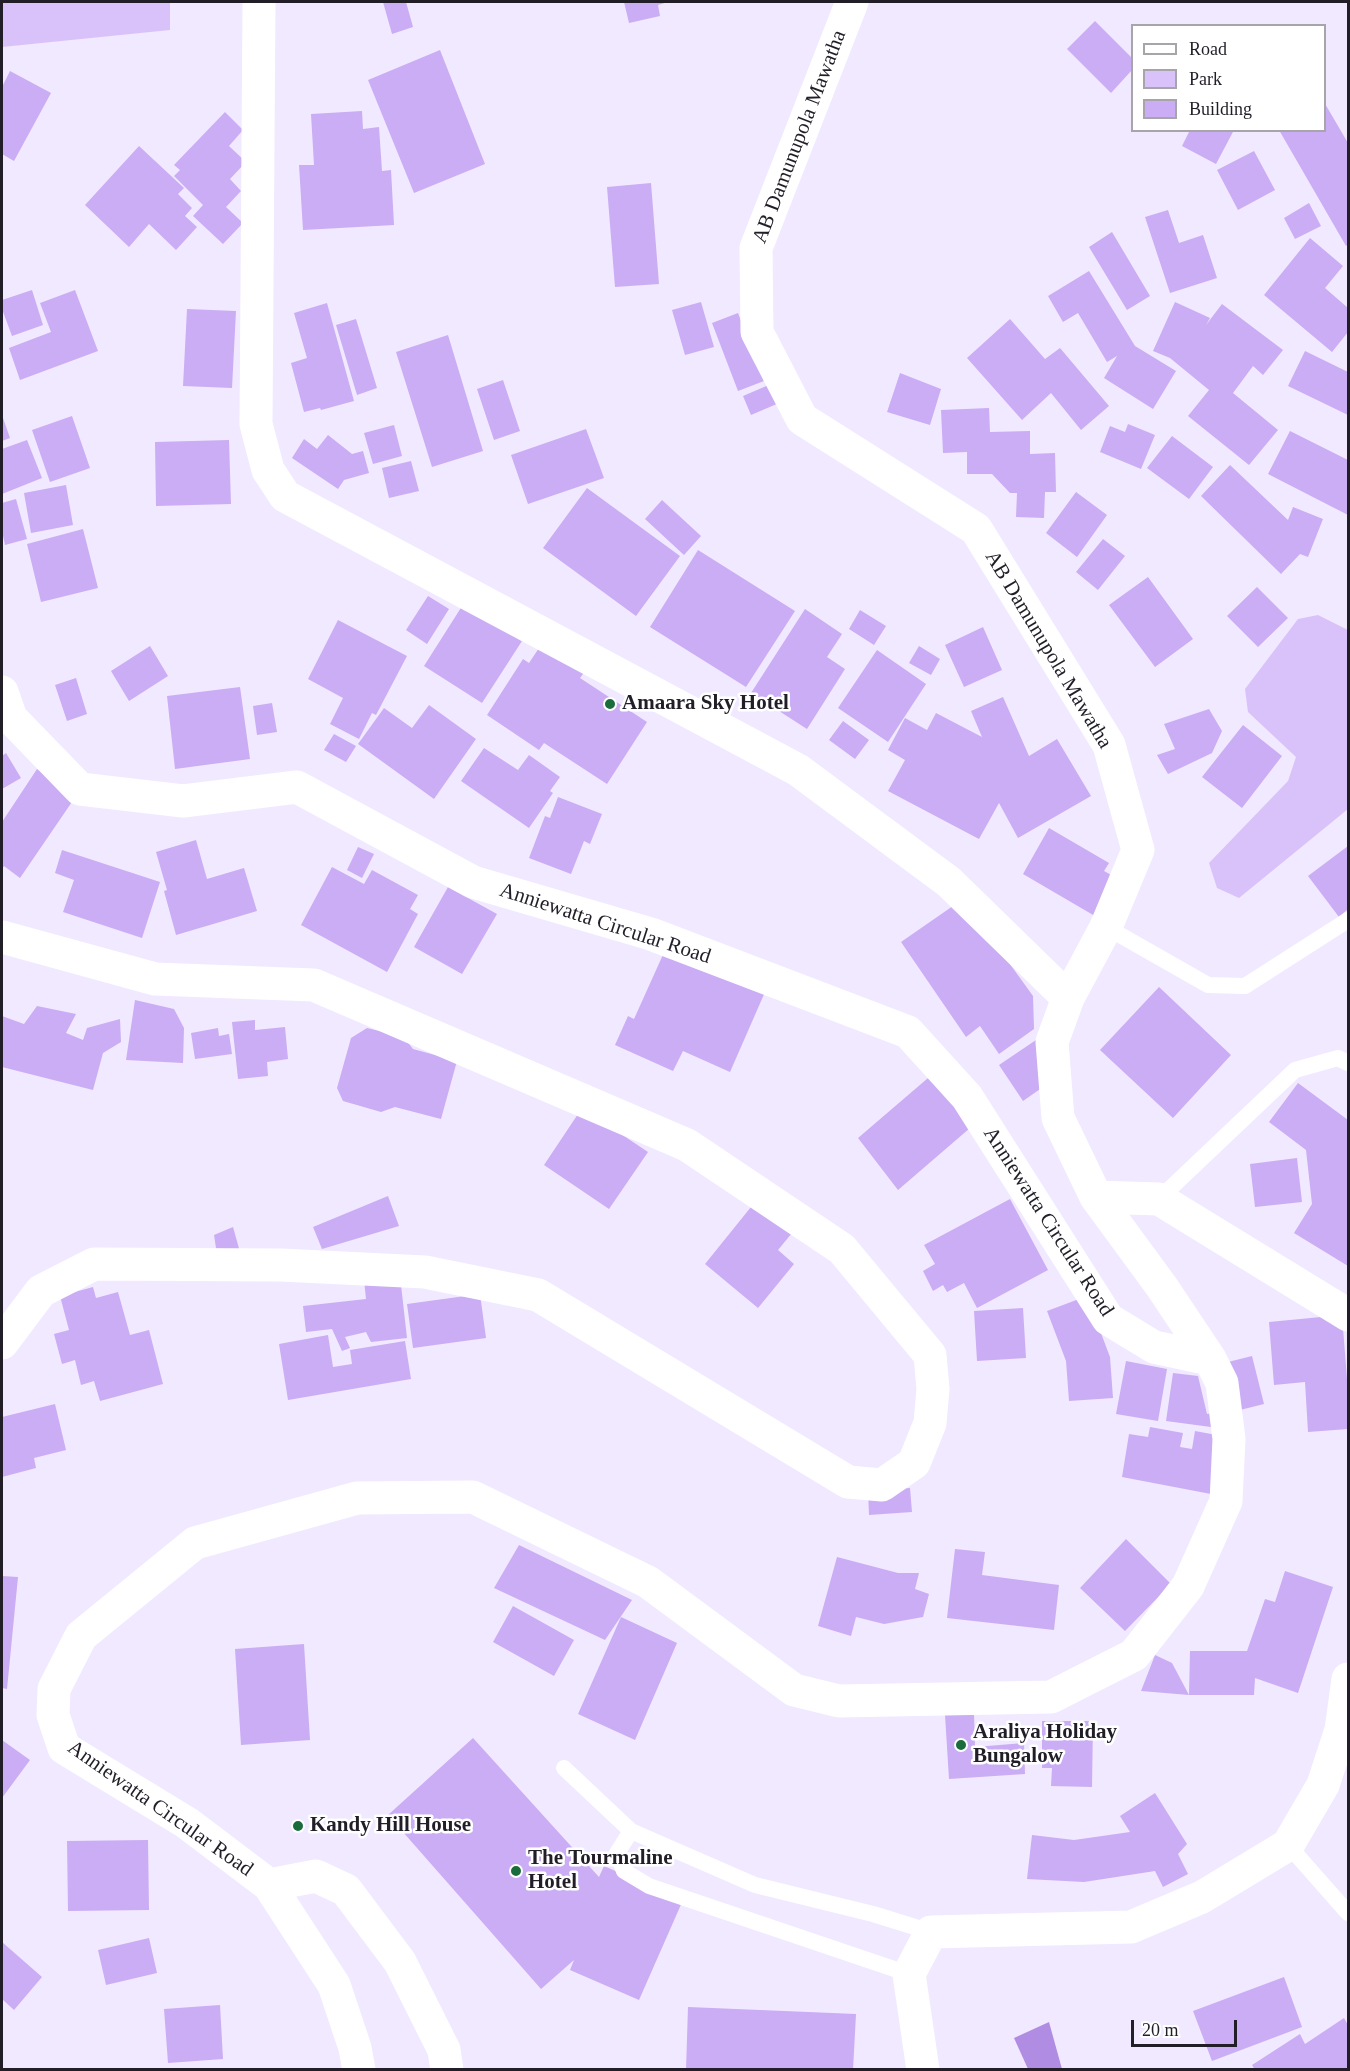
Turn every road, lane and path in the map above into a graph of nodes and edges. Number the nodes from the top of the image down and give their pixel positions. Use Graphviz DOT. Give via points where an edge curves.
graph roads {
  1 [pos="259,2"];
  2 [pos="852,2"];
  3 [pos="2,692"];
  4 [pos="1348,920"];
  5 [pos="1107,927"];
  6 [pos="2,937"];
  7 [pos="1068,998"];
  8 [pos="1348,1063"];
  9 [pos="1096,1197"];
  10 [pos="1158,1199"];
  11 [pos="1348,1315"];
  12 [pos="2,1343"];
  13 [pos="1210,1359"];
  14 [pos="1348,1679"];
  15 [pos="564,1768"];
  16 [pos="631,1831"];
  17 [pos="1288,1845"];
  18 [pos="269,1885"];
  19 [pos="1348,1913"];
  20 [pos="932,1932"];
  21 [pos="909,1974"];
  22 [pos="359,2070"];
  23 [pos="447,2070"];
  24 [pos="923,2070"];
  1 -- 7 [label="street" via="256,424 268,470 285,496 798,770 949,882"];
  2 -- 5 [label="street, AB Damunupola Mawatha" via="756,248 758,332 802,419 976,529 1109,745 1138,850"];
  3 -- 13 [label="street, Anniewatta Circular Road" via="11,718 80,789 183,801 297,787 473,882 651,934 908,1032 967,1097 1108,1319 1154,1347"];
  4 -- 5 [label="lane" via="1245,986 1208,985"];
  5 -- 7 [label="street, AB Damunupola Mawatha"];
  6 -- 12 [label="street" via="155,978 314,985 687,1145 842,1249 930,1355 933,1389 930,1423 914,1463 882,1485 848,1482 538,1295 425,1272 281,1265 94,1264 41,1291"];
  7 -- 9 [label="street, AB Damunupola Mawatha" via="1052,1042 1058,1118"];
  8 -- 10 [label="lane" via="1338,1058 1295,1070"];
  9 -- 10 [label="street"];
  9 -- 13 [label="street, AB Damunupola Mawatha"];
  10 -- 11 [label="street"];
  13 -- 18 [label="street, Anniewatta Circular Road" via="1222,1383 1230,1439 1226,1502 1188,1586 1134,1655 1051,1697 838,1701 794,1690 648,1582 473,1497 357,1498 195,1543 81,1636 54,1689 53,1715 64,1748 187,1823"];
  14 -- 17 [label="street" via="1341,1730 1323,1785"];
  15 -- 16 [label="lane"];
  16 -- 20 [label="lane" via="755,1885"];
  16 -- 21 [label="lane" via="617,1853 624,1871 649,1886"];
  17 -- 19 [label="lane"];
  17 -- 20 [label="street" via="1202,1897 1131,1927"];
  18 -- 22 [label="street, Anniewatta Circular Road" via="334,1986 356,2048"];
  18 -- 23 [label="street" via="316,1876 346,1890 400,1962 444,2049"];
  20 -- 21 [label="street"];
  21 -- 24 [label="street"];
}
